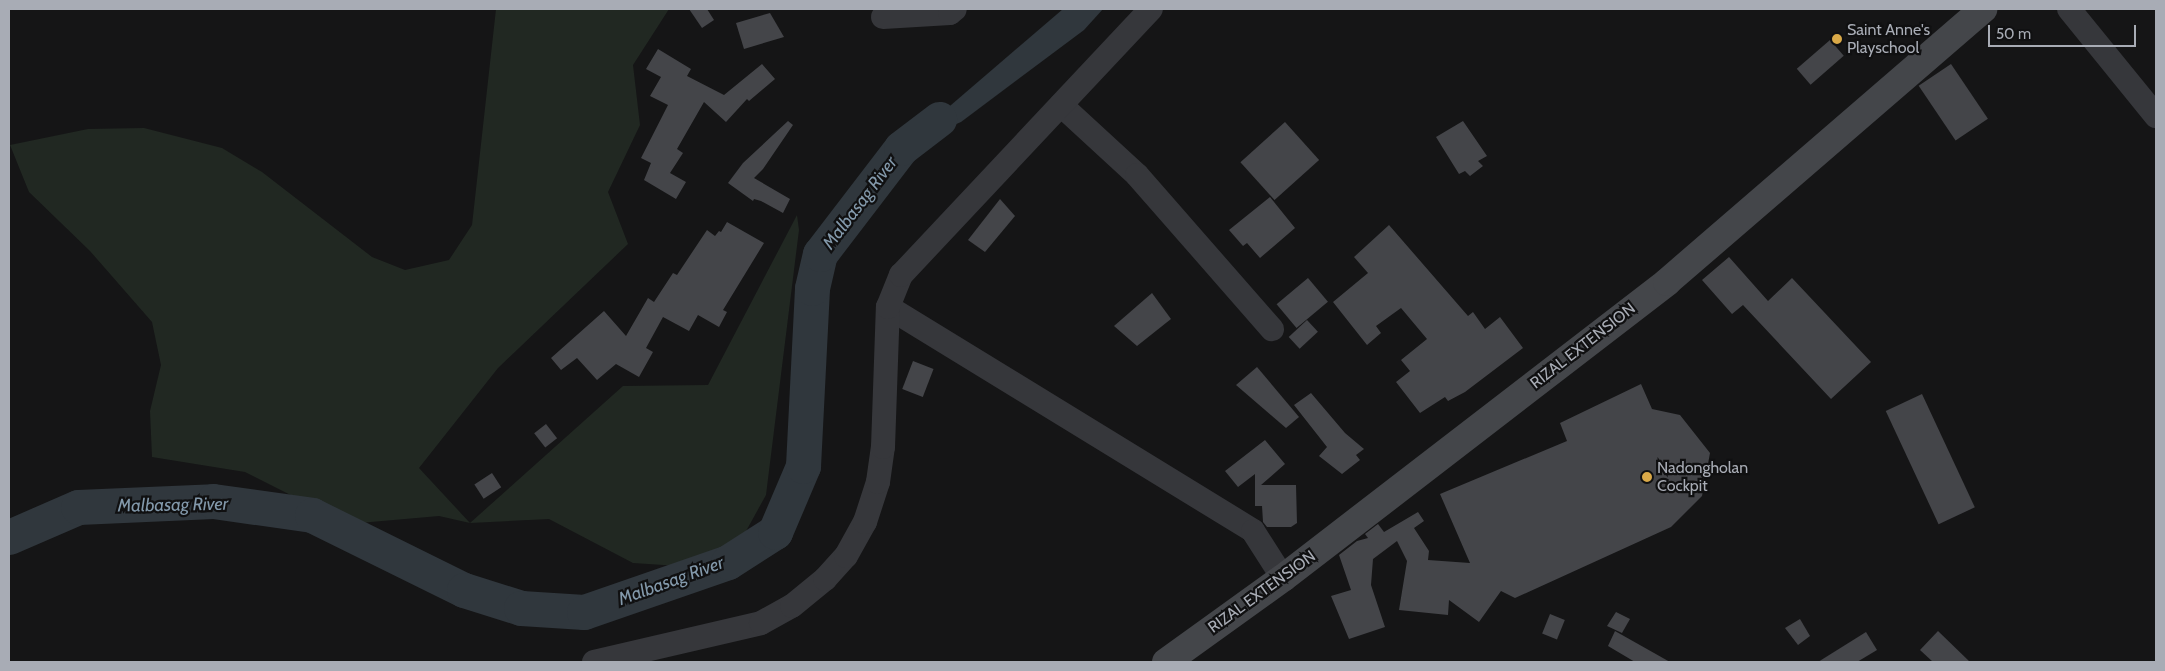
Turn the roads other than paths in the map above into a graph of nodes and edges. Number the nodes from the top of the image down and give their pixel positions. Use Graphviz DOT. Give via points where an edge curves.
graph roads {
  1 [pos="955,9"];
  2 [pos="1151,9"];
  3 [pos="1983,9"];
  4 [pos="2069,9"];
  5 [pos="884,17"];
  6 [pos="1061,105"];
  7 [pos="2156,116"];
  8 [pos="888,307"];
  9 [pos="1272,329"];
  10 [pos="1284,578"];
  11 [pos="594,662"];
  12 [pos="1166,662"];
  1 -- 5 [label="street" via="950,13"];
  2 -- 6 [label="street"];
  3 -- 10 [label="street, RIZAL EXTENSION" via="1667,282"];
  4 -- 7 [label="street"];
  6 -- 8 [label="street" via="901,275"];
  6 -- 9 [label="street" via="1137,176"];
  8 -- 10 [label="street" via="1253,531"];
  8 -- 11 [label="street" via="883,447 878,482 866,522 846,556 825,579 792,606 761,623"];
  10 -- 12 [label="street, RIZAL EXTENSION"];
}
